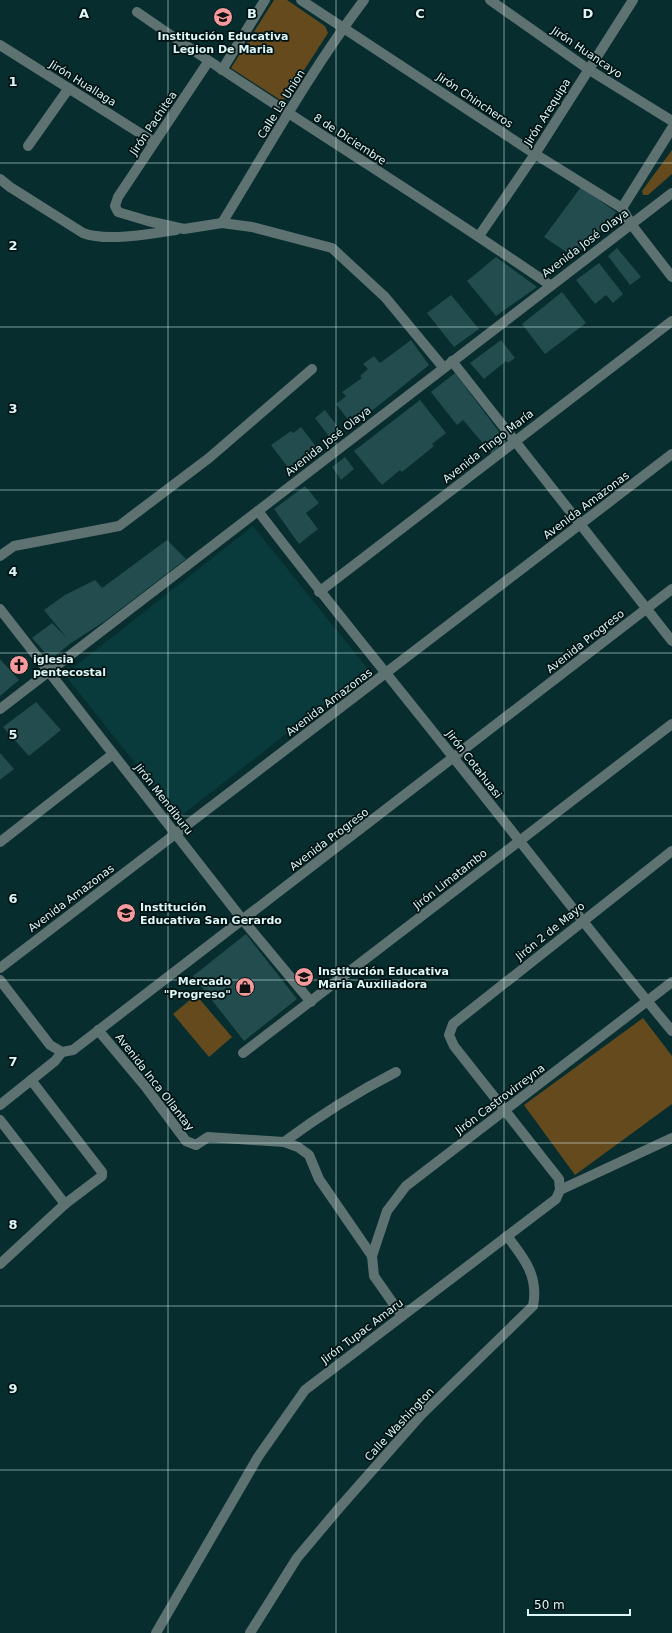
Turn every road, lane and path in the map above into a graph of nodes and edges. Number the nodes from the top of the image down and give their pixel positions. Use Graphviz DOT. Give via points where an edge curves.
graph roads {
  1 [pos="265,0"];
  2 [pos="302,0"];
  3 [pos="364,0"];
  4 [pos="490,0"];
  5 [pos="632,0"];
  6 [pos="137,12"];
  7 [pos="344,27"];
  8 [pos="0,45"];
  9 [pos="208,62"];
  10 [pos="588,69"];
  11 [pos="222,70"];
  12 [pos="69,88"];
  13 [pos="288,113"];
  14 [pos="672,122"];
  15 [pos="672,128"];
  16 [pos="154,142"];
  17 [pos="28,146"];
  18 [pos="534,154"];
  19 [pos="0,179"];
  20 [pos="672,193"];
  21 [pos="622,208"];
  22 [pos="222,223"];
  23 [pos="631,224"];
  24 [pos="184,229"];
  25 [pos="479,236"];
  26 [pos="672,277"];
  27 [pos="550,285"];
  28 [pos="672,321"];
  29 [pos="452,361"];
  30 [pos="443,367"];
  31 [pos="312,369"];
  32 [pos="514,441"];
  33 [pos="672,454"];
  34 [pos="258,511"];
  35 [pos="581,523"];
  36 [pos="0,556"];
  37 [pos="672,589"];
  38 [pos="319,592"];
  39 [pos="647,608"];
  40 [pos="0,609"];
  41 [pos="672,641"];
  42 [pos="48,671"];
  43 [pos="387,673"];
  44 [pos="0,709"];
  45 [pos="672,724"];
  46 [pos="113,754"];
  47 [pos="454,758"];
  48 [pos="176,834"];
  49 [pos="519,840"];
  50 [pos="0,842"];
  51 [pos="672,851"];
  52 [pos="242,918"];
  53 [pos="582,921"];
  54 [pos="0,968"];
  55 [pos="0,980"];
  56 [pos="672,982"];
  57 [pos="647,1001"];
  58 [pos="311,1002"];
  59 [pos="98,1030"];
  60 [pos="672,1031"];
  61 [pos="62,1052"];
  62 [pos="243,1053"];
  63 [pos="396,1072"];
  64 [pos="31,1080"];
  65 [pos="0,1105"];
  66 [pos="505,1111"];
  67 [pos="0,1120"];
  68 [pos="672,1138"];
  69 [pos="284,1142"];
  70 [pos="560,1190"];
  71 [pos="65,1204"];
  72 [pos="507,1236"];
  73 [pos="372,1256"];
  74 [pos="0,1264"];
  75 [pos="402,1316"];
  76 [pos="156,1633"];
  77 [pos="250,1633"];
  1 -- 11 [label="street"];
  2 -- 7 [label="street, Jirón Chincheros"];
  3 -- 7 [label="street, Calle La Union"];
  4 -- 10 [label="street, Jirón Huancayo"];
  5 -- 10 [label="street, Jirón Arequipa"];
  6 -- 9 [label="street, 8 de Diciembre"];
  7 -- 13 [label="street, Calle La Union"];
  7 -- 18 [label="street, Jirón Chincheros"];
  8 -- 12 [label="street, Jirón Huallaga"];
  9 -- 11 [label="street, 8 de Diciembre"];
  9 -- 16 [label="street, Jirón Pachitea"];
  10 -- 14 [label="street, Jirón Huancayo"];
  10 -- 18 [label="street, Jirón Arequipa"];
  11 -- 13 [label="street, 8 de Diciembre"];
  12 -- 16 [label="street, Jirón Huallaga"];
  12 -- 17 [label="street"];
  13 -- 22 [label="street, Calle La Union"];
  13 -- 25 [label="street, 8 de Diciembre"];
  15 -- 21 [label="street"];
  16 -- 24 [label="street, Jirón Pachitea" via="118,197 115,206 118,212"];
  18 -- 21 [label="street, Jirón Chincheros"];
  18 -- 25 [label="street, Jirón Arequipa"];
  19 -- 24 [label="street" via="93,237 143,235"];
  20 -- 23 [label="street, Avenida José Olaya"];
  21 -- 23 [label="street, Jirón Chincheros"];
  22 -- 24 [label="street"];
  22 -- 30 [label="street" via="252,227 332,248 385,297"];
  23 -- 26 [label="street, Jirón Chincheros"];
  23 -- 27 [label="street, Avenida José Olaya"];
  25 -- 27 [label="street, 8 de Diciembre"];
  27 -- 29 [label="street, Avenida José Olaya"];
  28 -- 32 [label="street, Avenida Tingo María"];
  29 -- 30 [label="street, Avenida José Olaya"];
  29 -- 32 [label="street"];
  30 -- 34 [label="street, Avenida José Olaya"];
  31 -- 36 [label="street" via="209,458 119,526 14,546"];
  32 -- 35 [label="street"];
  32 -- 38 [label="street, Avenida Tingo María"];
  33 -- 35 [label="street, Avenida Amazonas"];
  34 -- 38 [label="street, Jirón Cotahuasi"];
  34 -- 42 [label="street, Avenida José Olaya"];
  35 -- 39 [label="street"];
  35 -- 43 [label="street, Avenida Amazonas"];
  37 -- 39 [label="street, Avenida Progreso"];
  38 -- 43 [label="street, Jirón Cotahuasi"];
  39 -- 41 [label="street"];
  39 -- 47 [label="street, Avenida Progreso"];
  40 -- 42 [label="street, Jirón Mendiburu"];
  42 -- 44 [label="street, Avenida José Olaya"];
  42 -- 46 [label="street, Jirón Mendiburu"];
  43 -- 47 [label="street, Jirón Cotahuasi"];
  43 -- 48 [label="street, Avenida Amazonas"];
  45 -- 49 [label="street, Jirón Limatambo"];
  46 -- 48 [label="street, Jirón Mendiburu"];
  46 -- 50 [label="street"];
  47 -- 49 [label="street, Jirón Cotahuasi"];
  47 -- 52 [label="street, Avenida Progreso"];
  48 -- 52 [label="street, Jirón Mendiburu"];
  48 -- 54 [label="street, Avenida Amazonas"];
  49 -- 53 [label="street, Jirón Cotahuasi"];
  49 -- 58 [label="street, Jirón Limatambo"];
  51 -- 53 [label="street, Jirón 2 de Mayo"];
  52 -- 58 [label="street, Jirón Mendiburu"];
  52 -- 59 [label="street, Avenida Progreso"];
  53 -- 57 [label="street, Jirón Cotahuasi"];
  53 -- 66 [label="street, Jirón 2 de Mayo" via="453,1024 449,1035 454,1046"];
  55 -- 61 [label="street" via="50,1045"];
  56 -- 57 [label="street, Jirón Castrovirreyna"];
  57 -- 60 [label="street, Jirón Cotahuasi"];
  57 -- 66 [label="street, Jirón Castrovirreyna"];
  58 -- 62 [label="street, Jirón Limatambo"];
  59 -- 61 [label="street, Avenida Progreso" via="73,1050"];
  59 -- 69 [label="street, Avenida Inca Ollantay" via="145,1086 186,1141 196,1145 208,1137"];
  61 -- 64 [label="street, Avenida Progreso"];
  63 -- 69 [label="street" via="306,1125"];
  64 -- 65 [label="street, Avenida Progreso"];
  64 -- 71 [label="street" via="102,1172 99,1179"];
  66 -- 70 [label="street" via="559,1179"];
  66 -- 73 [label="street, Jirón Castrovirreyna" via="406,1186 387,1211"];
  67 -- 71 [label="street"];
  68 -- 70 [label="street, Jirón Tupac Amaru"];
  69 -- 73 [label="street" via="298,1147 309,1155 319,1179"];
  70 -- 72 [label="street, Jirón Tupac Amaru" via="556,1199"];
  71 -- 74 [label="street"];
  72 -- 75 [label="street, Jirón Tupac Amaru"];
  72 -- 77 [label="street, Calle Washington" via="527,1262 535,1290 532,1306 421,1415 340,1507 297,1558"];
  73 -- 75 [label="street" via="374,1276"];
  75 -- 76 [label="street, Jirón Tupac Amaru" via="305,1390 293,1404 258,1457"];
}
